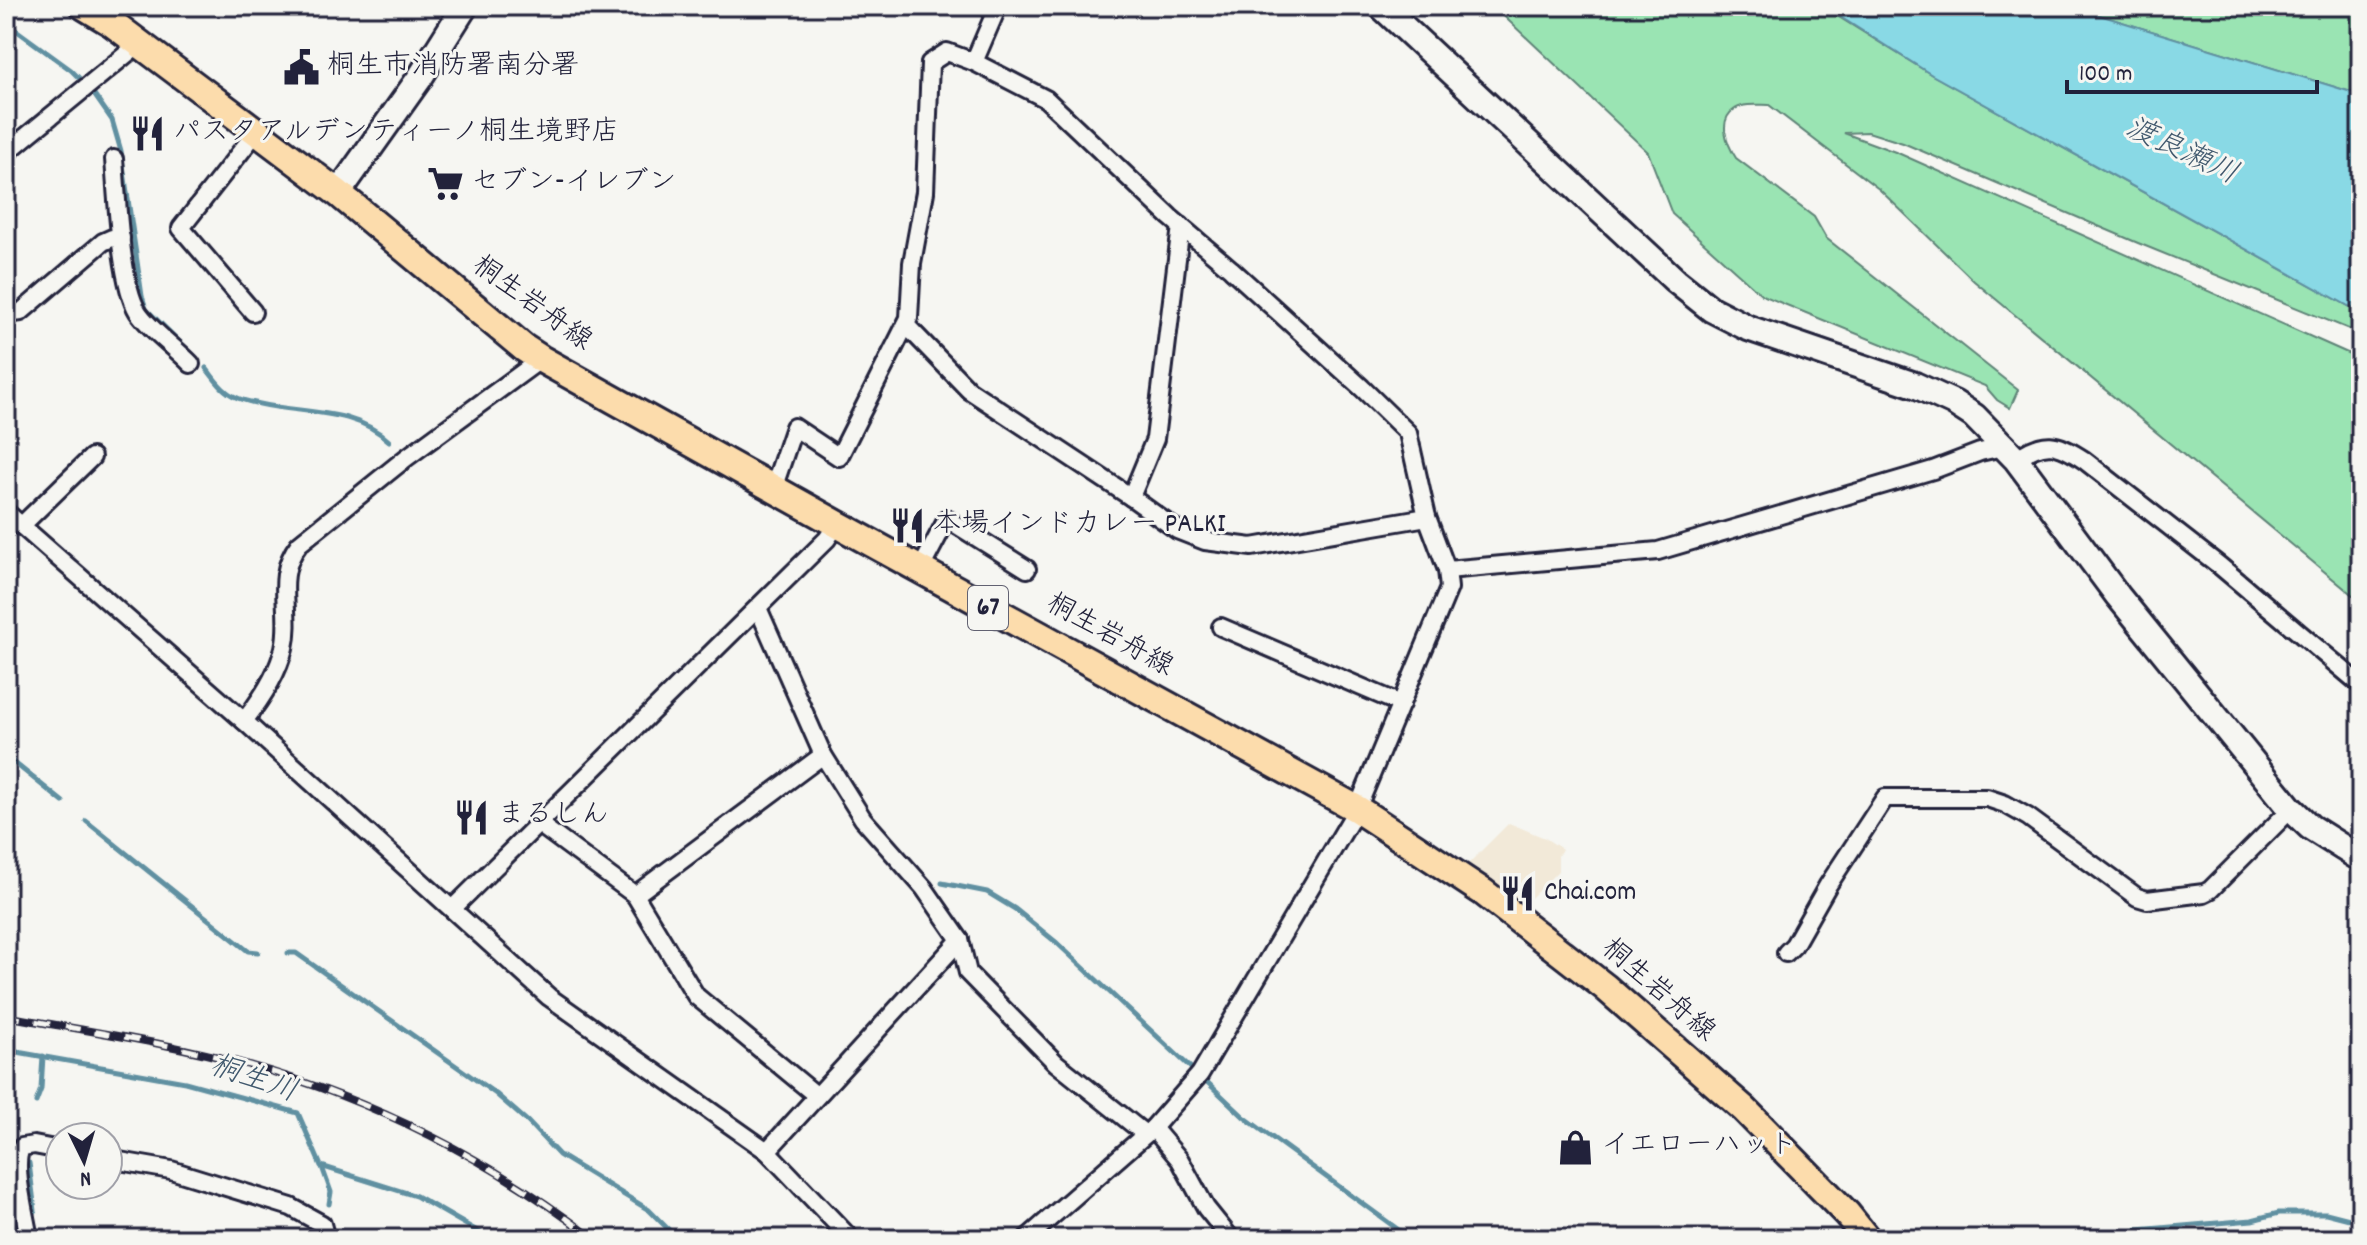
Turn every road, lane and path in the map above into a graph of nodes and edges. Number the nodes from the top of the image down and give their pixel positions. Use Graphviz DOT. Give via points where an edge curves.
graph roads {
  1 [pos="84,6"];
  2 [pos="456,6"];
  3 [pos="465,6"];
  4 [pos="478,6"];
  5 [pos="998,6"];
  6 [pos="1381,6"];
  7 [pos="451,31"];
  8 [pos="140,43"];
  9 [pos="974,62"];
  10 [pos="257,131"];
  11 [pos="6,153"];
  12 [pos="114,159"];
  13 [pos="338,193"];
  14 [pos="1181,226"];
  15 [pos="121,238"];
  16 [pos="6,306"];
  17 [pos="253,312"];
  18 [pos="906,325"];
  19 [pos="541,359"];
  20 [pos="191,364"];
  21 [pos="2010,453"];
  22 [pos="92,457"];
  23 [pos="773,489"];
  24 [pos="1131,497"];
  25 [pos="6,512"];
  26 [pos="1427,517"];
  27 [pos="837,524"];
  28 [pos="21,526"];
  29 [pos="1027,569"];
  30 [pos="920,570"];
  31 [pos="1447,570"];
  32 [pos="758,608"];
  33 [pos="1221,627"];
  34 [pos="2361,685"];
  35 [pos="1401,704"];
  36 [pos="244,721"];
  37 [pos="823,755"];
  38 [pos="1357,809"];
  39 [pos="2291,809"];
  40 [pos="539,824"];
  41 [pos="2361,859"];
  42 [pos="635,895"];
  43 [pos="452,909"];
  44 [pos="960,940"];
  45 [pos="1786,953"];
  46 [pos="817,1096"];
  47 [pos="1149,1131"];
  48 [pos="44,1147"];
  49 [pos="767,1151"];
  50 [pos="124,1162"];
  51 [pos="29,1239"];
  52 [pos="326,1239"];
  53 [pos="851,1239"];
  54 [pos="1026,1239"];
  55 [pos="1231,1239"];
  56 [pos="1867,1239"];
  1 -- 8 [label="main road, 桐生岩舟線 / 67"];
  2 -- 7 [label="street"];
  3 -- 7 [label="street"];
  4 -- 7 [label="street"];
  5 -- 9 [label="street"];
  6 -- 21 [label="street" via="1696,299 1748,328 1954,403"];
  7 -- 13 [label="street"];
  8 -- 10 [label="main road, 桐生岩舟線 / 67"];
  8 -- 11 [label="street"];
  9 -- 14 [label="street" via="1046,99"];
  9 -- 18 [label="street" via="947,52 930,63 925,192"];
  10 -- 13 [label="main road, 桐生岩舟線 / 67"];
  10 -- 17 [label="street" via="181,228"];
  12 -- 15 [label="street"];
  13 -- 19 [label="main road, 桐生岩舟線 / 67"];
  14 -- 24 [label="street" via="1155,439"];
  14 -- 26 [label="street" via="1408,433"];
  15 -- 16 [label="street" via="103,242 21,312"];
  15 -- 20 [label="street" via="130,297 139,314"];
  18 -- 23 [label="street" via="839,457 794,427"];
  18 -- 24 [label="street" via="969,390"];
  19 -- 23 [label="main road, 桐生岩舟線 / 67"];
  19 -- 36 [label="street" via="299,544 285,569 284,647"];
  21 -- 31 [label="street" via="1980,452 1658,551"];
  21 -- 34 [label="street" via="2064,446 2220,566"];
  21 -- 39 [label="street"];
  22 -- 28 [label="street"];
  23 -- 27 [label="main road, 桐生岩舟線 / 67"];
  24 -- 26 [label="street" via="1177,530 1205,541 1252,547"];
  25 -- 28 [label="street"];
  26 -- 31 [label="street"];
  27 -- 30 [label="main road, 桐生岩舟線 / 67"];
  27 -- 32 [label="street"];
  28 -- 36 [label="street"];
  29 -- 30 [label="street" via="947,519"];
  30 -- 38 [label="main road, 桐生岩舟線 / 67"];
  31 -- 35 [label="street" via="1449,588"];
  32 -- 37 [label="street"];
  32 -- 40 [label="street"];
  33 -- 35 [label="street"];
  35 -- 38 [label="street"];
  36 -- 43 [label="street"];
  37 -- 42 [label="street"];
  37 -- 44 [label="street" via="863,819 924,888"];
  38 -- 47 [label="street" via="1200,1074"];
  38 -- 56 [label="main road, 桐生岩舟線 / 67" via="1483,892 1605,987 1744,1109"];
  39 -- 41 [label="street"];
  39 -- 45 [label="street" via="2210,890 2147,900 2005,804 1987,798 1885,798"];
  40 -- 42 [label="street"];
  40 -- 43 [label="street"];
  42 -- 46 [label="street" via="696,996"];
  43 -- 49 [label="street" via="549,997"];
  44 -- 46 [label="street"];
  44 -- 47 [label="street" via="968,973 1056,1063"];
  46 -- 49 [label="street"];
  47 -- 54 [label="street"];
  47 -- 55 [label="street" via="1180,1160 1206,1208"];
  48 -- 51 [label="street" via="22,1147 19,1152"];
  49 -- 53 [label="street"];
  50 -- 52 [label="street" via="171,1170 291,1207 322,1224"];
}
